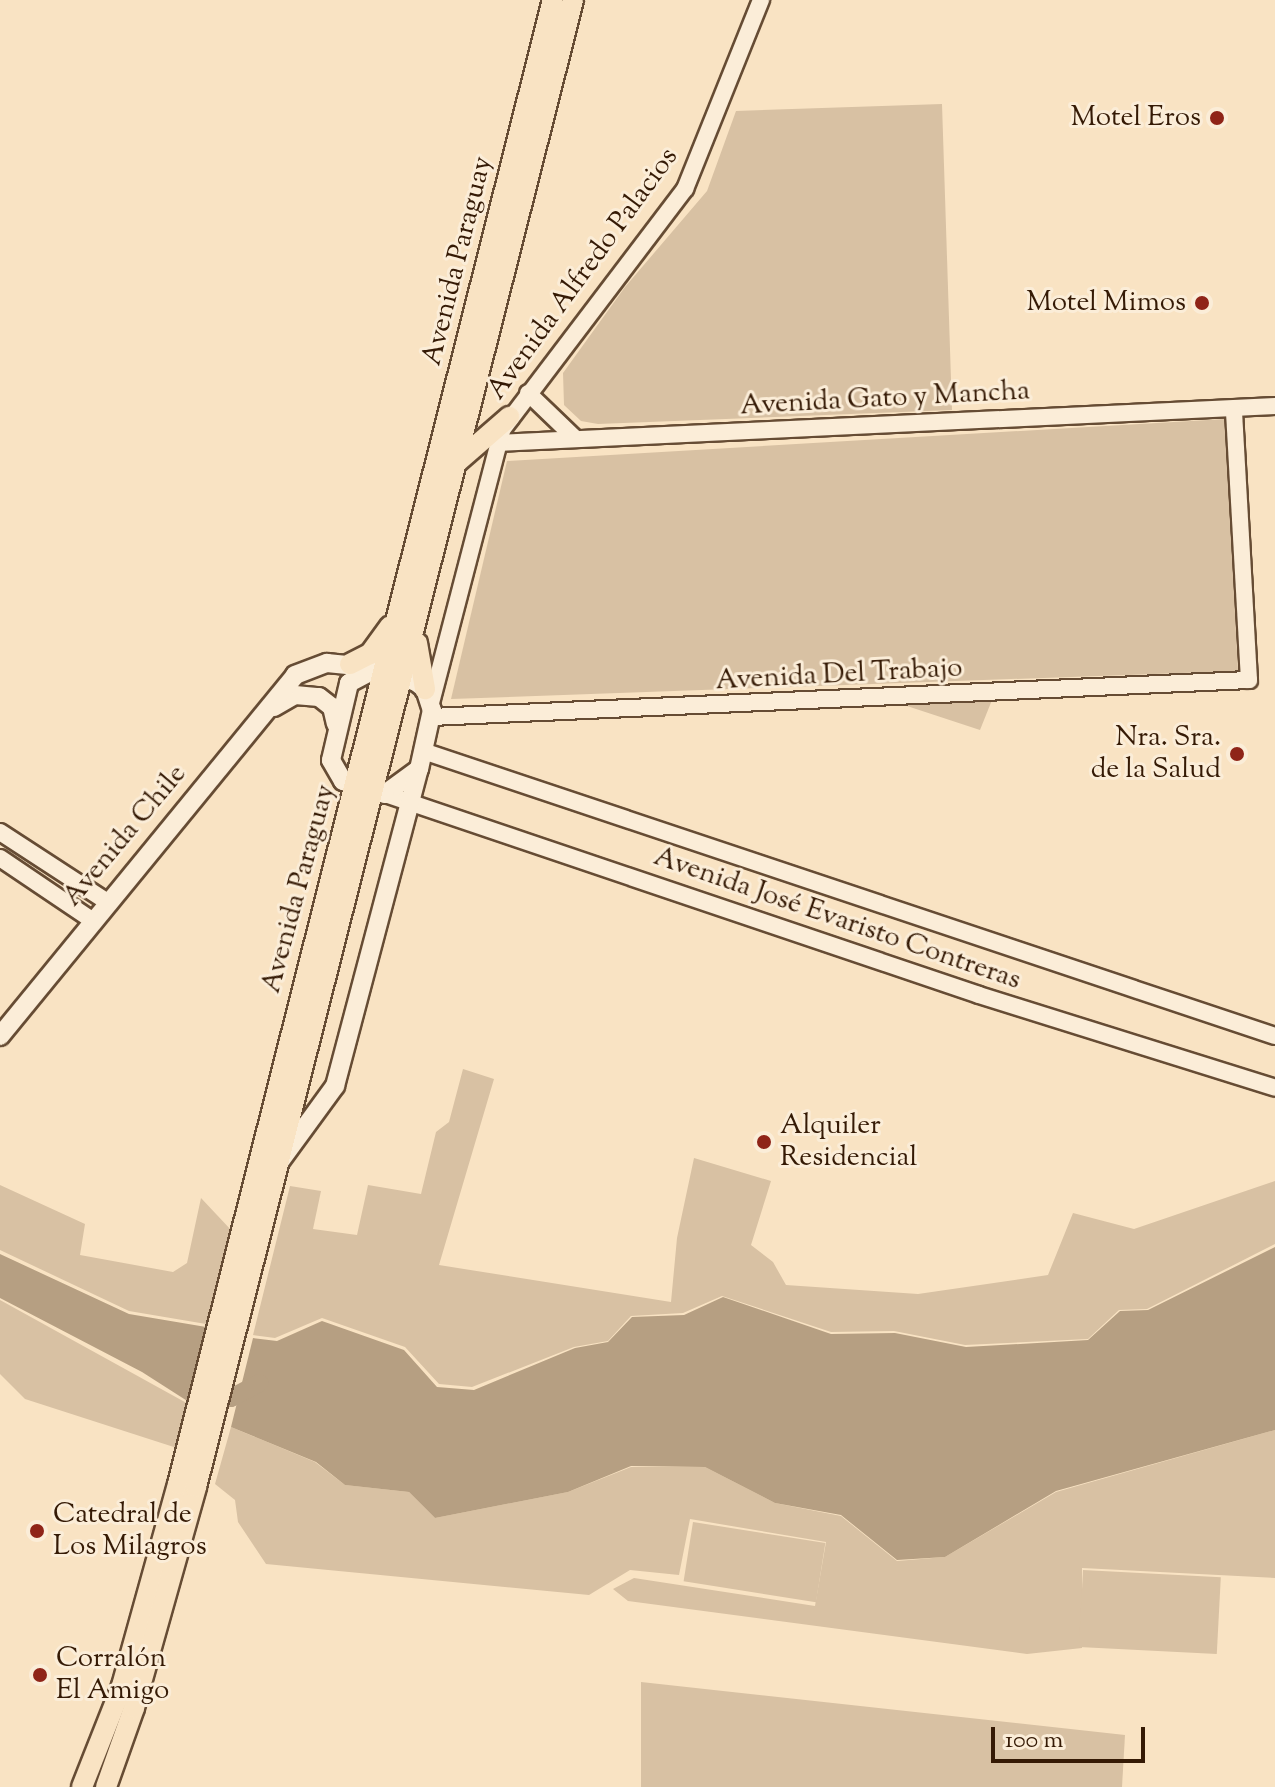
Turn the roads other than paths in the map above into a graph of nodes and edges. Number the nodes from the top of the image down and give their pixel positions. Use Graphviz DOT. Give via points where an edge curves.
graph roads {
  1 [pos="553,0"];
  2 [pos="573,0"];
  3 [pos="761,0"];
  4 [pos="528,393"];
  5 [pos="1275,406"];
  6 [pos="1234,410"];
  7 [pos="509,417"];
  8 [pos="576,439"];
  9 [pos="487,445"];
  10 [pos="455,464"];
  11 [pos="419,606"];
  12 [pos="399,612"];
  13 [pos="350,664"];
  14 [pos="388,671"];
  15 [pos="429,703"];
  16 [pos="254,725"];
  17 [pos="336,726"];
  18 [pos="421,760"];
  19 [pos="371,791"];
  20 [pos="412,804"];
  21 [pos="0,832"];
  22 [pos="0,858"];
  23 [pos="106,901"];
  24 [pos="92,920"];
  25 [pos="0,1036"];
  26 [pos="1275,1036"];
  27 [pos="1275,1088"];
  28 [pos="275,1169"];
  29 [pos="250,1232"];
  30 [pos="187,1486"];
  31 [pos="82,1787"];
  32 [pos="106,1787"];
  1 -- 12 [label="main road, Avenida Paraguay"];
  2 -- 10 [label="main road, Avenida Paraguay"];
  3 -- 4 [label="street, Avenida Alfredo Palacios" via="685,189"];
  4 -- 7 [label="street, Avenida Alfredo Palacios"];
  4 -- 8 [label="street"];
  5 -- 6 [label="street, Avenida Gato y Mancha"];
  6 -- 8 [label="street, Avenida Gato y Mancha"];
  6 -- 15 [label="street, Avenida Del Trabajo" via="1249,680"];
  7 -- 9 [label="main road"];
  8 -- 9 [label="street, Avenida Gato y Mancha"];
  9 -- 10 [label="main road"];
  9 -- 15 [label="street"];
  10 -- 11 [label="main road, Avenida Paraguay"];
  11 -- 14 [label="main road, Avenida Paraguay"];
  11 -- 15 [label="main road" via="416,657"];
  12 -- 13 [label="main road" via="370,654"];
  12 -- 14 [label="main road, Avenida Paraguay"];
  13 -- 14 [label="main road"];
  13 -- 16 [label="main road, Avenida Chile" via="316,665 295,675"];
  14 -- 15 [label="main road"];
  14 -- 17 [label="main road" via="349,683"];
  14 -- 19 [label="main road, Avenida Paraguay"];
  15 -- 18 [label="main road"];
  16 -- 17 [label="main road" via="285,699 308,695 332,707"];
  16 -- 23 [label="main road, Avenida Chile"];
  17 -- 19 [label="main road" via="333,767"];
  18 -- 19 [label="main road"];
  18 -- 20 [label="main road"];
  18 -- 26 [label="street, Avenida José Evaristo Contreras"];
  19 -- 20 [label="street, Avenida José Evaristo Contreras"];
  19 -- 28 [label="main road, Avenida Paraguay"];
  19 -- 29 [label="main road, Avenida Paraguay"];
  20 -- 27 [label="street, Avenida José Evaristo Contreras" via="979,995"];
  20 -- 28 [label="main road" via="335,1086"];
  21 -- 23 [label="street"];
  22 -- 24 [label="street"];
  23 -- 24 [label="main road, Avenida Chile"];
  24 -- 25 [label="main road, Avenida Chile"];
  28 -- 29 [label="main road, Avenida Paraguay"];
  29 -- 30 [label="main road, Avenida Paraguay"];
  30 -- 31 [label="main road, Avenida Paraguay" via="122,1686"];
  30 -- 32 [label="main road, Avenida Paraguay" via="134,1708"];
}
